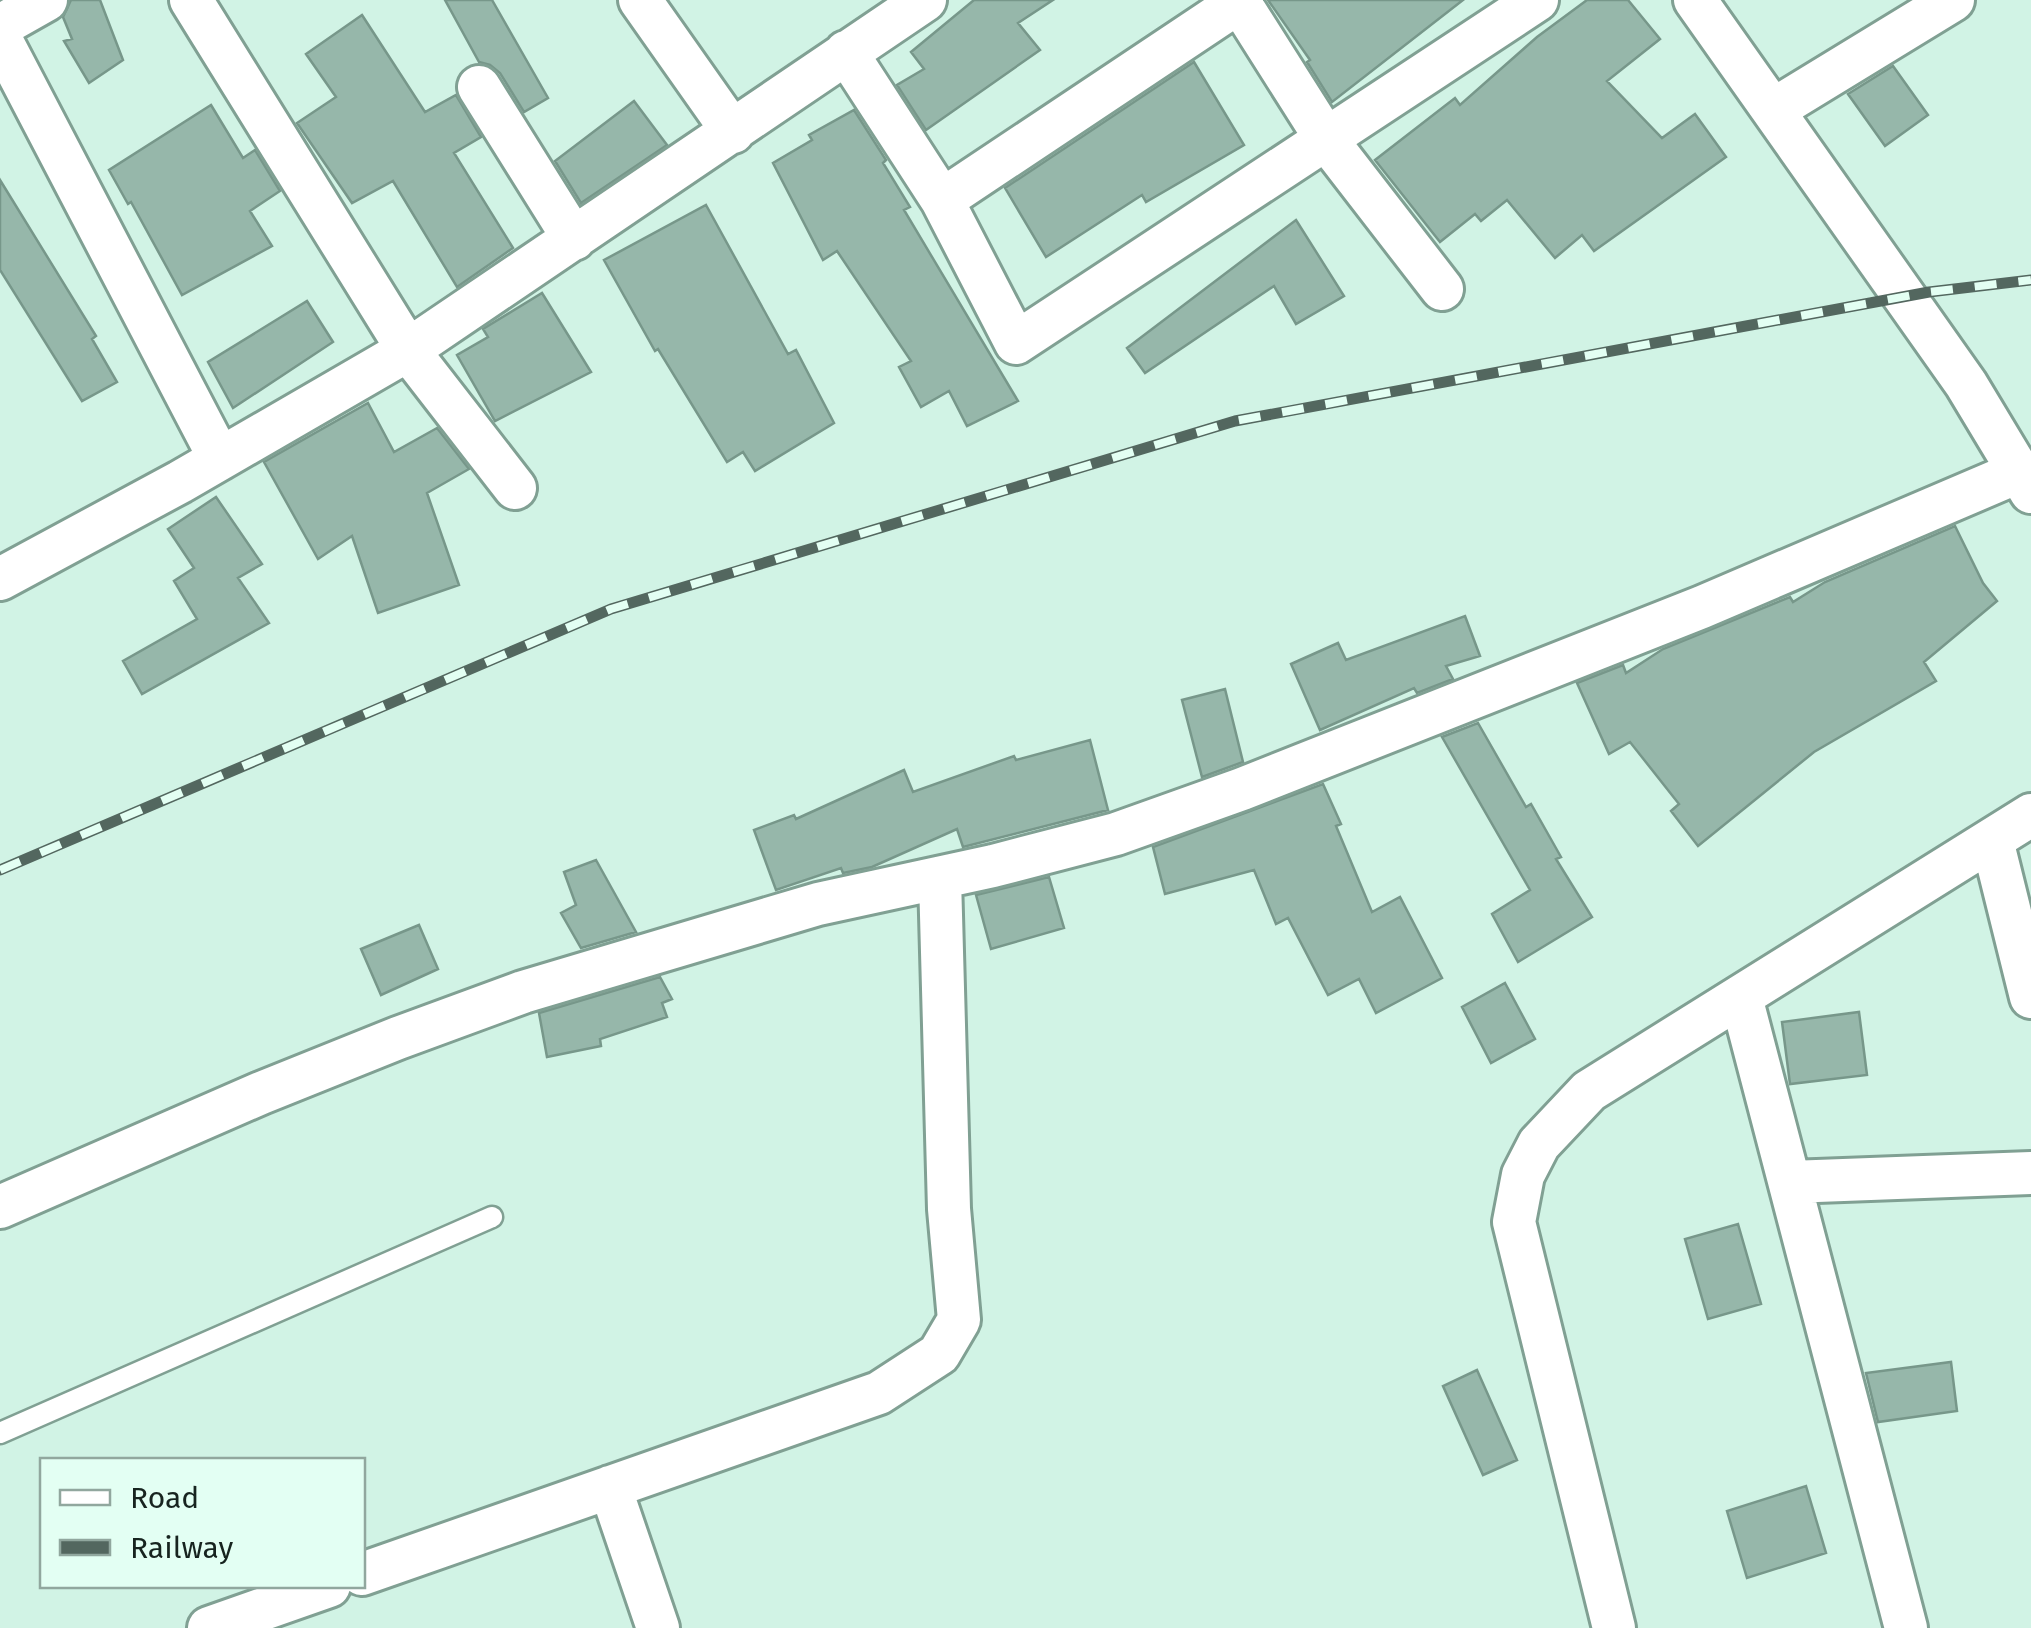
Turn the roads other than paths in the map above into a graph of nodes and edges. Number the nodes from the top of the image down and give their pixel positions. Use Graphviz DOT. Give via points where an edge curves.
graph roads {
  1 [pos="46,0"];
  2 [pos="190,0"];
  3 [pos="640,0"];
  4 [pos="1538,0"];
  5 [pos="1695,0"];
  6 [pos="1953,0"];
  7 [pos="1239,1"];
  8 [pos="916,2"];
  9 [pos="0,26"];
  10 [pos="0,38"];
  11 [pos="846,52"];
  12 [pos="479,87"];
  13 [pos="1774,110"];
  14 [pos="733,132"];
  15 [pos="1326,139"];
  16 [pos="942,200"];
  17 [pos="574,239"];
  18 [pos="1442,289"];
  19 [pos="408,350"];
  20 [pos="220,459"];
  21 [pos="2024,482"];
  22 [pos="514,488"];
  23 [pos="0,579"];
  24 [pos="2031,815"];
  25 [pos="1992,840"];
  26 [pos="940,878"];
  27 [pos="1741,996"];
  28 [pos="2031,997"];
  29 [pos="2031,1173"];
  30 [pos="1790,1182"];
  31 [pos="0,1206"];
  32 [pos="492,1218"];
  33 [pos="0,1432"];
  34 [pos="610,1487"];
  35 [pos="365,1573"];
  36 [pos="323,1588"];
  37 [pos="1901,1627"];
  38 [pos="209,1628"];
  39 [pos="658,1628"];
  40 [pos="1614,1628"];
  1 -- 9 [label="street"];
  2 -- 19 [label="street"];
  3 -- 14 [label="street"];
  4 -- 15 [label="street"];
  5 -- 13 [label="street"];
  6 -- 13 [label="street"];
  7 -- 15 [label="street"];
  7 -- 16 [label="street"];
  8 -- 11 [label="street"];
  10 -- 20 [label="street"];
  11 -- 14 [label="street"];
  11 -- 16 [label="street"];
  12 -- 17 [label="street"];
  13 -- 21 [label="street" via="1966,384"];
  14 -- 17 [label="street"];
  15 -- 16 [label="street" via="1016,344"];
  15 -- 18 [label="street"];
  17 -- 19 [label="street"];
  19 -- 20 [label="street"];
  19 -- 22 [label="street"];
  20 -- 23 [label="street"];
  21 -- 26 [label="street" via="1242,789 1116,834"];
  24 -- 25 [label="street"];
  25 -- 27 [label="street"];
  25 -- 28 [label="street"];
  26 -- 31 [label="street" via="818,904 522,992 278,1086"];
  26 -- 34 [label="street" via="949,1208 959,1320 939,1354 879,1394"];
  27 -- 30 [label="street"];
  27 -- 40 [label="street" via="1589,1091 1539,1144 1523,1175 1514,1222"];
  29 -- 30 [label="street"];
  30 -- 37 [label="street"];
  32 -- 33 [label="lane"];
  34 -- 35 [label="street"];
  34 -- 39 [label="street"];
  36 -- 38 [label="street"];
}
